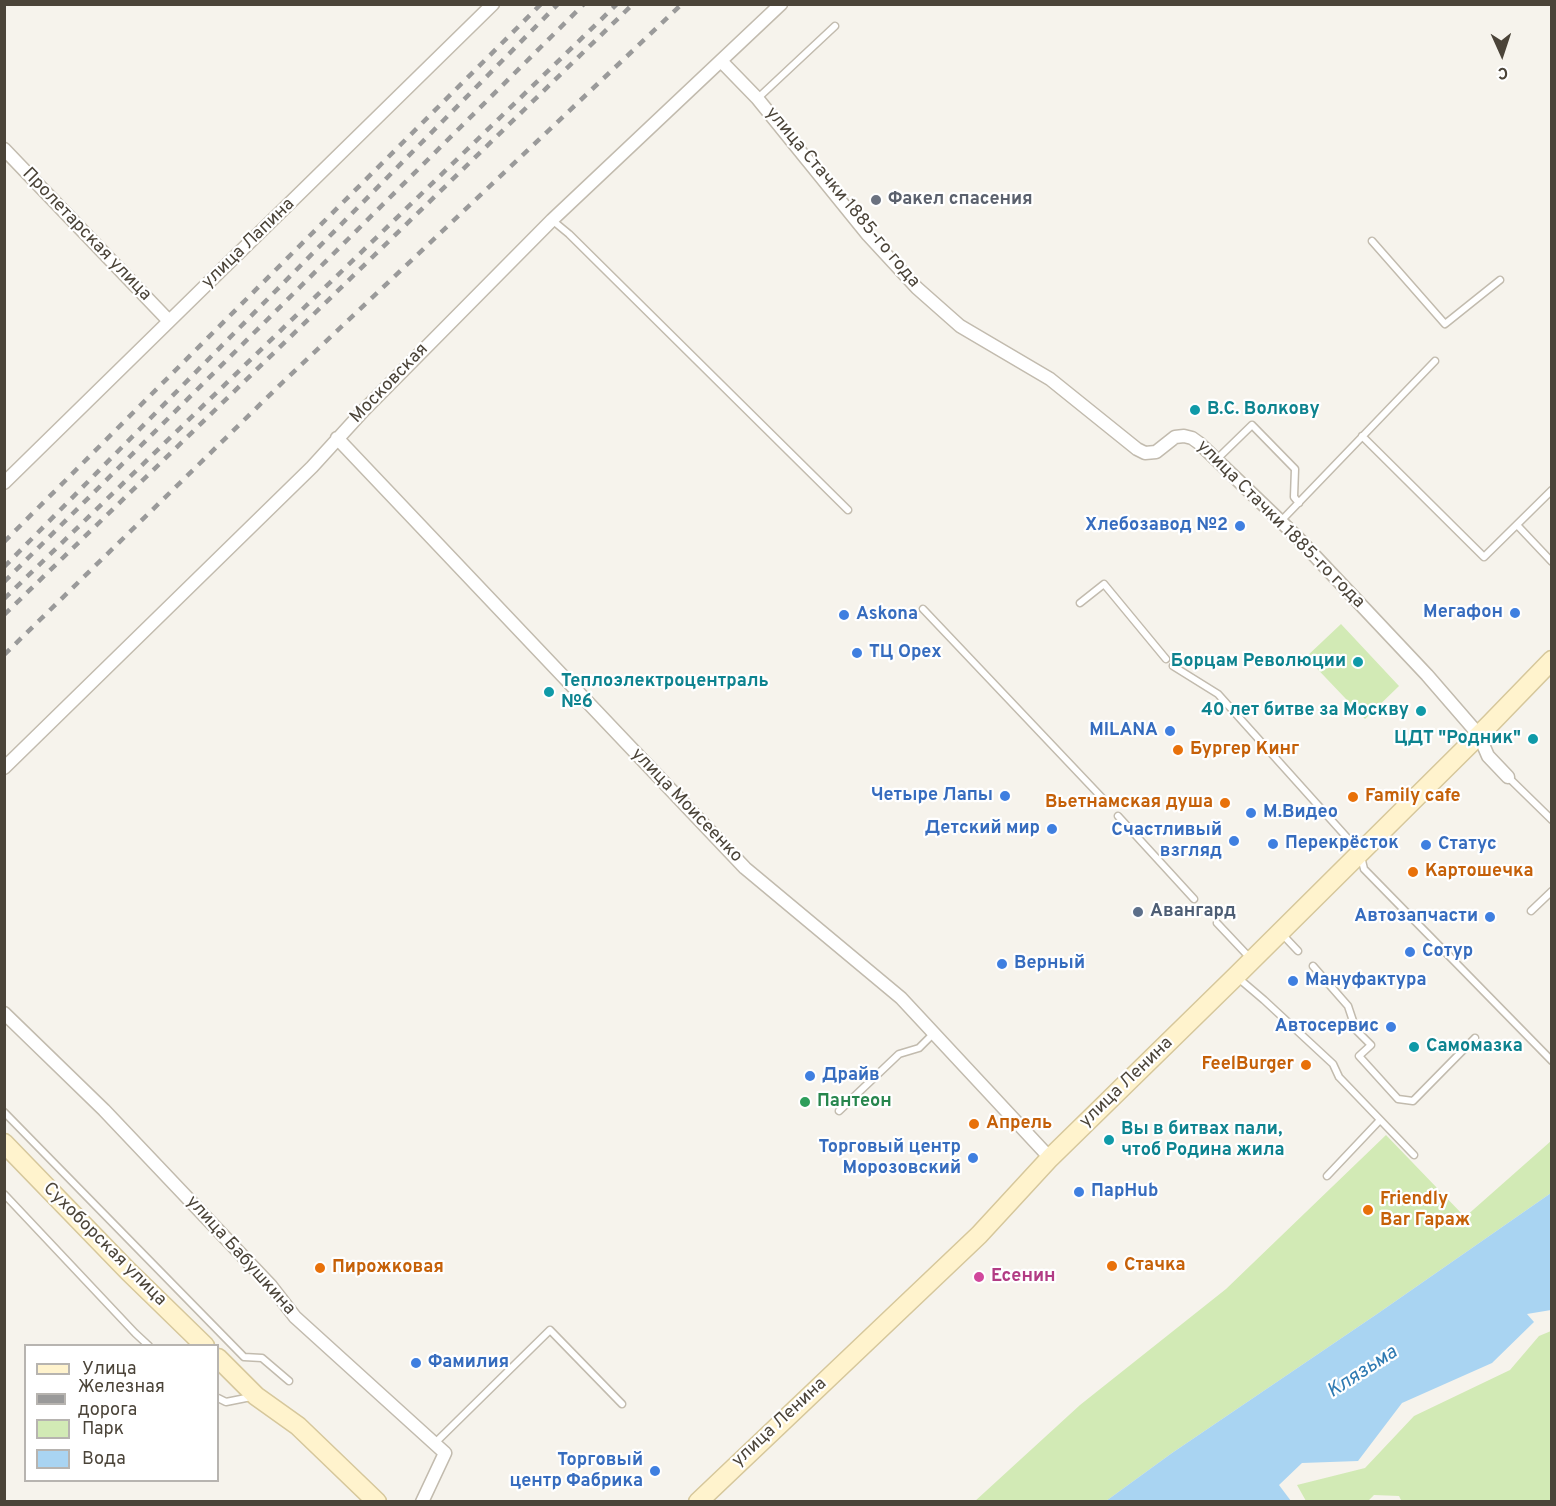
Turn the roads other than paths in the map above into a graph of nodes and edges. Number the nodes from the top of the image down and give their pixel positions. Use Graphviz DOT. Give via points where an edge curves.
graph roads {
  1 [pos="493,4"];
  2 [pos="781,4"];
  3 [pos="835,26"];
  4 [pos="722,62"];
  5 [pos="757,98"];
  6 [pos="7,158"];
  7 [pos="552,220"];
  8 [pos="1372,241"];
  9 [pos="1500,280"];
  10 [pos="169,321"];
  11 [pos="1435,361"];
  12 [pos="1362,436"];
  13 [pos="338,438"];
  14 [pos="1216,460"];
  15 [pos="4,483"];
  16 [pos="1551,490"];
  17 [pos="1299,503"];
  18 [pos="848,510"];
  19 [pos="1280,522"];
  20 [pos="1517,525"];
  21 [pos="1551,562"];
  22 [pos="1080,603"];
  23 [pos="923,609"];
  24 [pos="1166,659"];
  25 [pos="1551,660"];
  26 [pos="1173,666"];
  27 [pos="1479,735"];
  28 [pos="4,768"];
  29 [pos="1508,777"];
  30 [pos="1107,803"];
  31 [pos="1118,816"];
  32 [pos="1551,820"];
  33 [pos="1360,852"];
  34 [pos="1551,891"];
  35 [pos="1194,898"];
  36 [pos="1531,911"];
  37 [pos="1217,923"];
  38 [pos="1280,933"];
  39 [pos="1298,951"];
  40 [pos="1252,961"];
  41 [pos="1312,966"];
  42 [pos="1236,976"];
  43 [pos="4,1013"];
  44 [pos="934,1033"];
  45 [pos="1475,1038"];
  46 [pos="1551,1061"];
  47 [pos="839,1111"];
  48 [pos="4,1112"];
  49 [pos="1380,1120"];
  50 [pos="4,1143"];
  51 [pos="1414,1155"];
  52 [pos="1050,1158"];
  53 [pos="1327,1176"];
  54 [pos="4,1194"];
  55 [pos="147,1344"];
  56 [pos="203,1344"];
  57 [pos="219,1359"];
  58 [pos="290,1381"];
  59 [pos="256,1396"];
  60 [pos="219,1398"];
  61 [pos="622,1404"];
  62 [pos="435,1443"];
  63 [pos="377,1502"];
  64 [pos="422,1502"];
  65 [pos="698,1502"];
  1 -- 10 [label="street, улица Лапина"];
  2 -- 4 [label="street, Московская"];
  3 -- 5 [label="lane"];
  4 -- 5 [label="street, улица Стачки 1885-го года"];
  4 -- 7 [label="street, Московская"];
  5 -- 14 [label="street, улица Стачки 1885-го года" via="868,235 917,288 960,326 1050,379 1137,449 1156,452 1175,437 1184,436 1192,438"];
  6 -- 10 [label="street, Пролетарская улица"];
  7 -- 13 [label="street, Московская"];
  7 -- 18 [label="lane"];
  8 -- 9 [label="lane" via="1445,324"];
  10 -- 15 [label="street, улица Лапина"];
  11 -- 12 [label="lane"];
  12 -- 17 [label="lane"];
  12 -- 20 [label="lane" via="1484,557"];
  13 -- 28 [label="street, Московская"];
  13 -- 44 [label="street, улица Моисеенко" via="745,868 901,998"];
  14 -- 17 [label="lane" via="1252,425 1295,469 1294,497"];
  14 -- 19 [label="street, улица Стачки 1885-го года"];
  16 -- 20 [label="lane"];
  17 -- 19 [label="lane"];
  19 -- 27 [label="street, улица Стачки 1885-го года"];
  20 -- 21 [label="lane"];
  22 -- 24 [label="lane" via="1104,584"];
  23 -- 30 [label="lane"];
  25 -- 27 [label="main road, улица Ленина"];
  26 -- 33 [label="lane" via="1218,694"];
  27 -- 29 [label="street, улица Стачки 1885-го года" via="1488,756"];
  27 -- 33 [label="main road, улица Ленина"];
  29 -- 32 [label="lane"];
  31 -- 35 [label="lane"];
  33 -- 38 [label="main road, улица Ленина"];
  33 -- 46 [label="lane" via="1364,869"];
  34 -- 36 [label="lane"];
  37 -- 40 [label="lane"];
  38 -- 39 [label="lane"];
  38 -- 40 [label="main road, улица Ленина"];
  40 -- 42 [label="main road, улица Ленина"];
  41 -- 45 [label="lane" via="1348,1006 1356,1030 1371,1045 1359,1056 1398,1098 1413,1101"];
  42 -- 49 [label="lane" via="1333,1064 1338,1077"];
  42 -- 52 [label="main road, улица Ленина"];
  43 -- 62 [label="street, улица Бабушкина" via="104,1110 271,1286 295,1317"];
  44 -- 47 [label="lane" via="919,1048 899,1054"];
  44 -- 52 [label="street, улица Моисеенко"];
  48 -- 58 [label="lane" via="244,1358 262,1358"];
  49 -- 51 [label="lane"];
  49 -- 53 [label="lane"];
  50 -- 56 [label="main road, Сухоборская улица"];
  52 -- 65 [label="main road, улица Ленина" via="979,1235"];
  54 -- 55 [label="lane"];
  57 -- 59 [label="main road"];
  59 -- 60 [label="lane" via="226,1402"];
  59 -- 63 [label="main road" via="298,1426"];
  61 -- 62 [label="lane" via="550,1330"];
  62 -- 64 [label="street" via="445,1453"];
}
